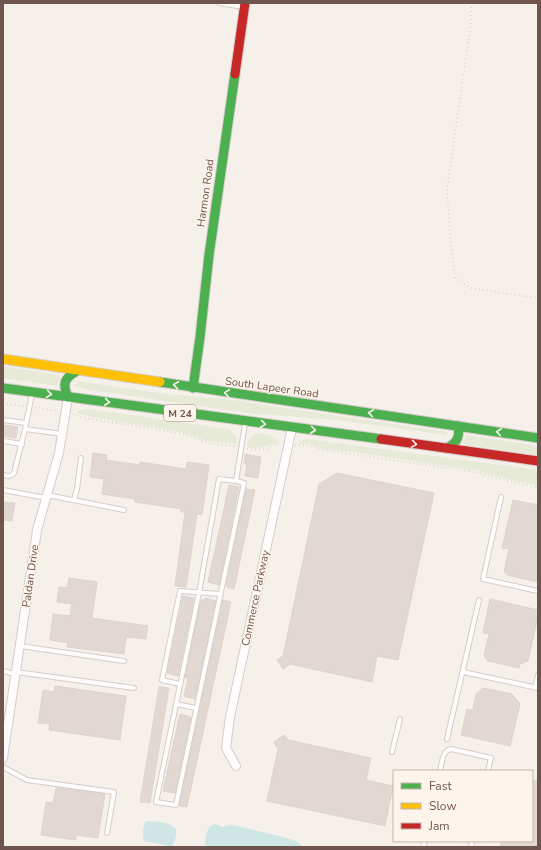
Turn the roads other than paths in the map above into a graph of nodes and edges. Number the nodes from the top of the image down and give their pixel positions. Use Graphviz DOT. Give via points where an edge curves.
graph roads {
  1 [pos="219,3"];
  2 [pos="245,5"];
  3 [pos="3,359"];
  4 [pos="77,371"];
  5 [pos="3,388"];
  6 [pos="193,388"];
  7 [pos="32,392"];
  8 [pos="68,397"];
  9 [pos="3,420"];
  10 [pos="245,422"];
  11 [pos="26,423"];
  12 [pos="458,426"];
  13 [pos="292,428"];
  14 [pos="25,429"];
  15 [pos="62,434"];
  16 [pos="538,438"];
  17 [pos="3,441"];
  18 [pos="22,444"];
  19 [pos="447,448"];
  20 [pos="81,458"];
  21 [pos="538,461"];
  22 [pos="3,475"];
  23 [pos="236,481"];
  24 [pos="3,490"];
  25 [pos="46,497"];
  26 [pos="501,498"];
  27 [pos="74,500"];
  28 [pos="124,510"];
  29 [pos="538,591"];
  30 [pos="199,593"];
  31 [pos="221,594"];
  32 [pos="479,600"];
  33 [pos="20,646"];
  34 [pos="124,661"];
  35 [pos="3,671"];
  36 [pos="463,672"];
  37 [pos="16,673"];
  38 [pos="538,675"];
  39 [pos="180,684"];
  40 [pos="134,688"];
  41 [pos="537,688"];
  42 [pos="176,704"];
  43 [pos="7,707"];
  44 [pos="196,708"];
  45 [pos="400,719"];
  46 [pos="4,739"];
  47 [pos="447,739"];
  48 [pos="392,752"];
  49 [pos="3,758"];
  50 [pos="236,766"];
  51 [pos="3,767"];
  52 [pos="440,770"];
  53 [pos="488,770"];
  54 [pos="107,833"];
  1 -- 2 [label="lane"];
  2 -- 6 [label="main road, Harmon Road" via="208,255"];
  3 -- 4 [label="main road, South Lapeer Road"];
  6 -- 4 [label="main road, South Lapeer Road, one-way"];
  4 -- 8 [label="main road" via="67,377 65,382"];
  5 -- 7 [label="main road, M 24"];
  12 -- 6 [label="main road, South Lapeer Road, one-way"];
  7 -- 8 [label="main road, M 24, one-way"];
  7 -- 11 [label="lane"];
  8 -- 10 [label="main road, M 24, one-way"];
  8 -- 15 [label="street, Paldan Drive"];
  9 -- 11 [label="lane"];
  10 -- 13 [label="main road, M 24, one-way"];
  10 -- 23 [label="lane"];
  11 -- 14 [label="lane"];
  16 -- 12 [label="main road, South Lapeer Road, one-way"];
  12 -- 19 [label="main road" via="458,440"];
  13 -- 19 [label="main road, M 24, one-way"];
  13 -- 50 [label="street, Commerce Parkway" via="230,717 226,748"];
  14 -- 15 [label="lane"];
  14 -- 18 [label="lane"];
  15 -- 25 [label="street, Paldan Drive"];
  17 -- 18 [label="lane"];
  18 -- 22 [label="lane" via="14,473 9,476"];
  19 -- 21 [label="main road, M 24"];
  20 -- 27 [label="lane"];
  23 -- 30 [label="lane" via="219,479"];
  23 -- 31 [label="lane" via="244,483"];
  24 -- 25 [label="lane"];
  25 -- 27 [label="lane"];
  25 -- 33 [label="street, Paldan Drive" via="35,540"];
  26 -- 29 [label="lane" via="483,579"];
  27 -- 28 [label="lane"];
  30 -- 31 [label="lane"];
  30 -- 39 [label="lane"];
  30 -- 39 [label="lane" via="180,591 162,680"];
  31 -- 44 [label="lane"];
  32 -- 36 [label="lane"];
  33 -- 34 [label="lane"];
  33 -- 37 [label="street, Paldan Drive"];
  35 -- 37 [label="lane"];
  36 -- 41 [label="lane"];
  36 -- 47 [label="lane"];
  37 -- 40 [label="lane"];
  37 -- 43 [label="street, Paldan Drive"];
  38 -- 41 [label="lane"];
  39 -- 42 [label="lane"];
  42 -- 44 [label="lane"];
  42 -- 44 [label="lane" via="156,802 176,805"];
  43 -- 46 [label="street, Paldan Drive"];
  45 -- 48 [label="lane"];
  46 -- 49 [label="street, Paldan Drive"];
  51 -- 54 [label="lane" via="27,780 114,792"];
  52 -- 53 [label="lane" via="444,755 451,749 491,758"];
}
